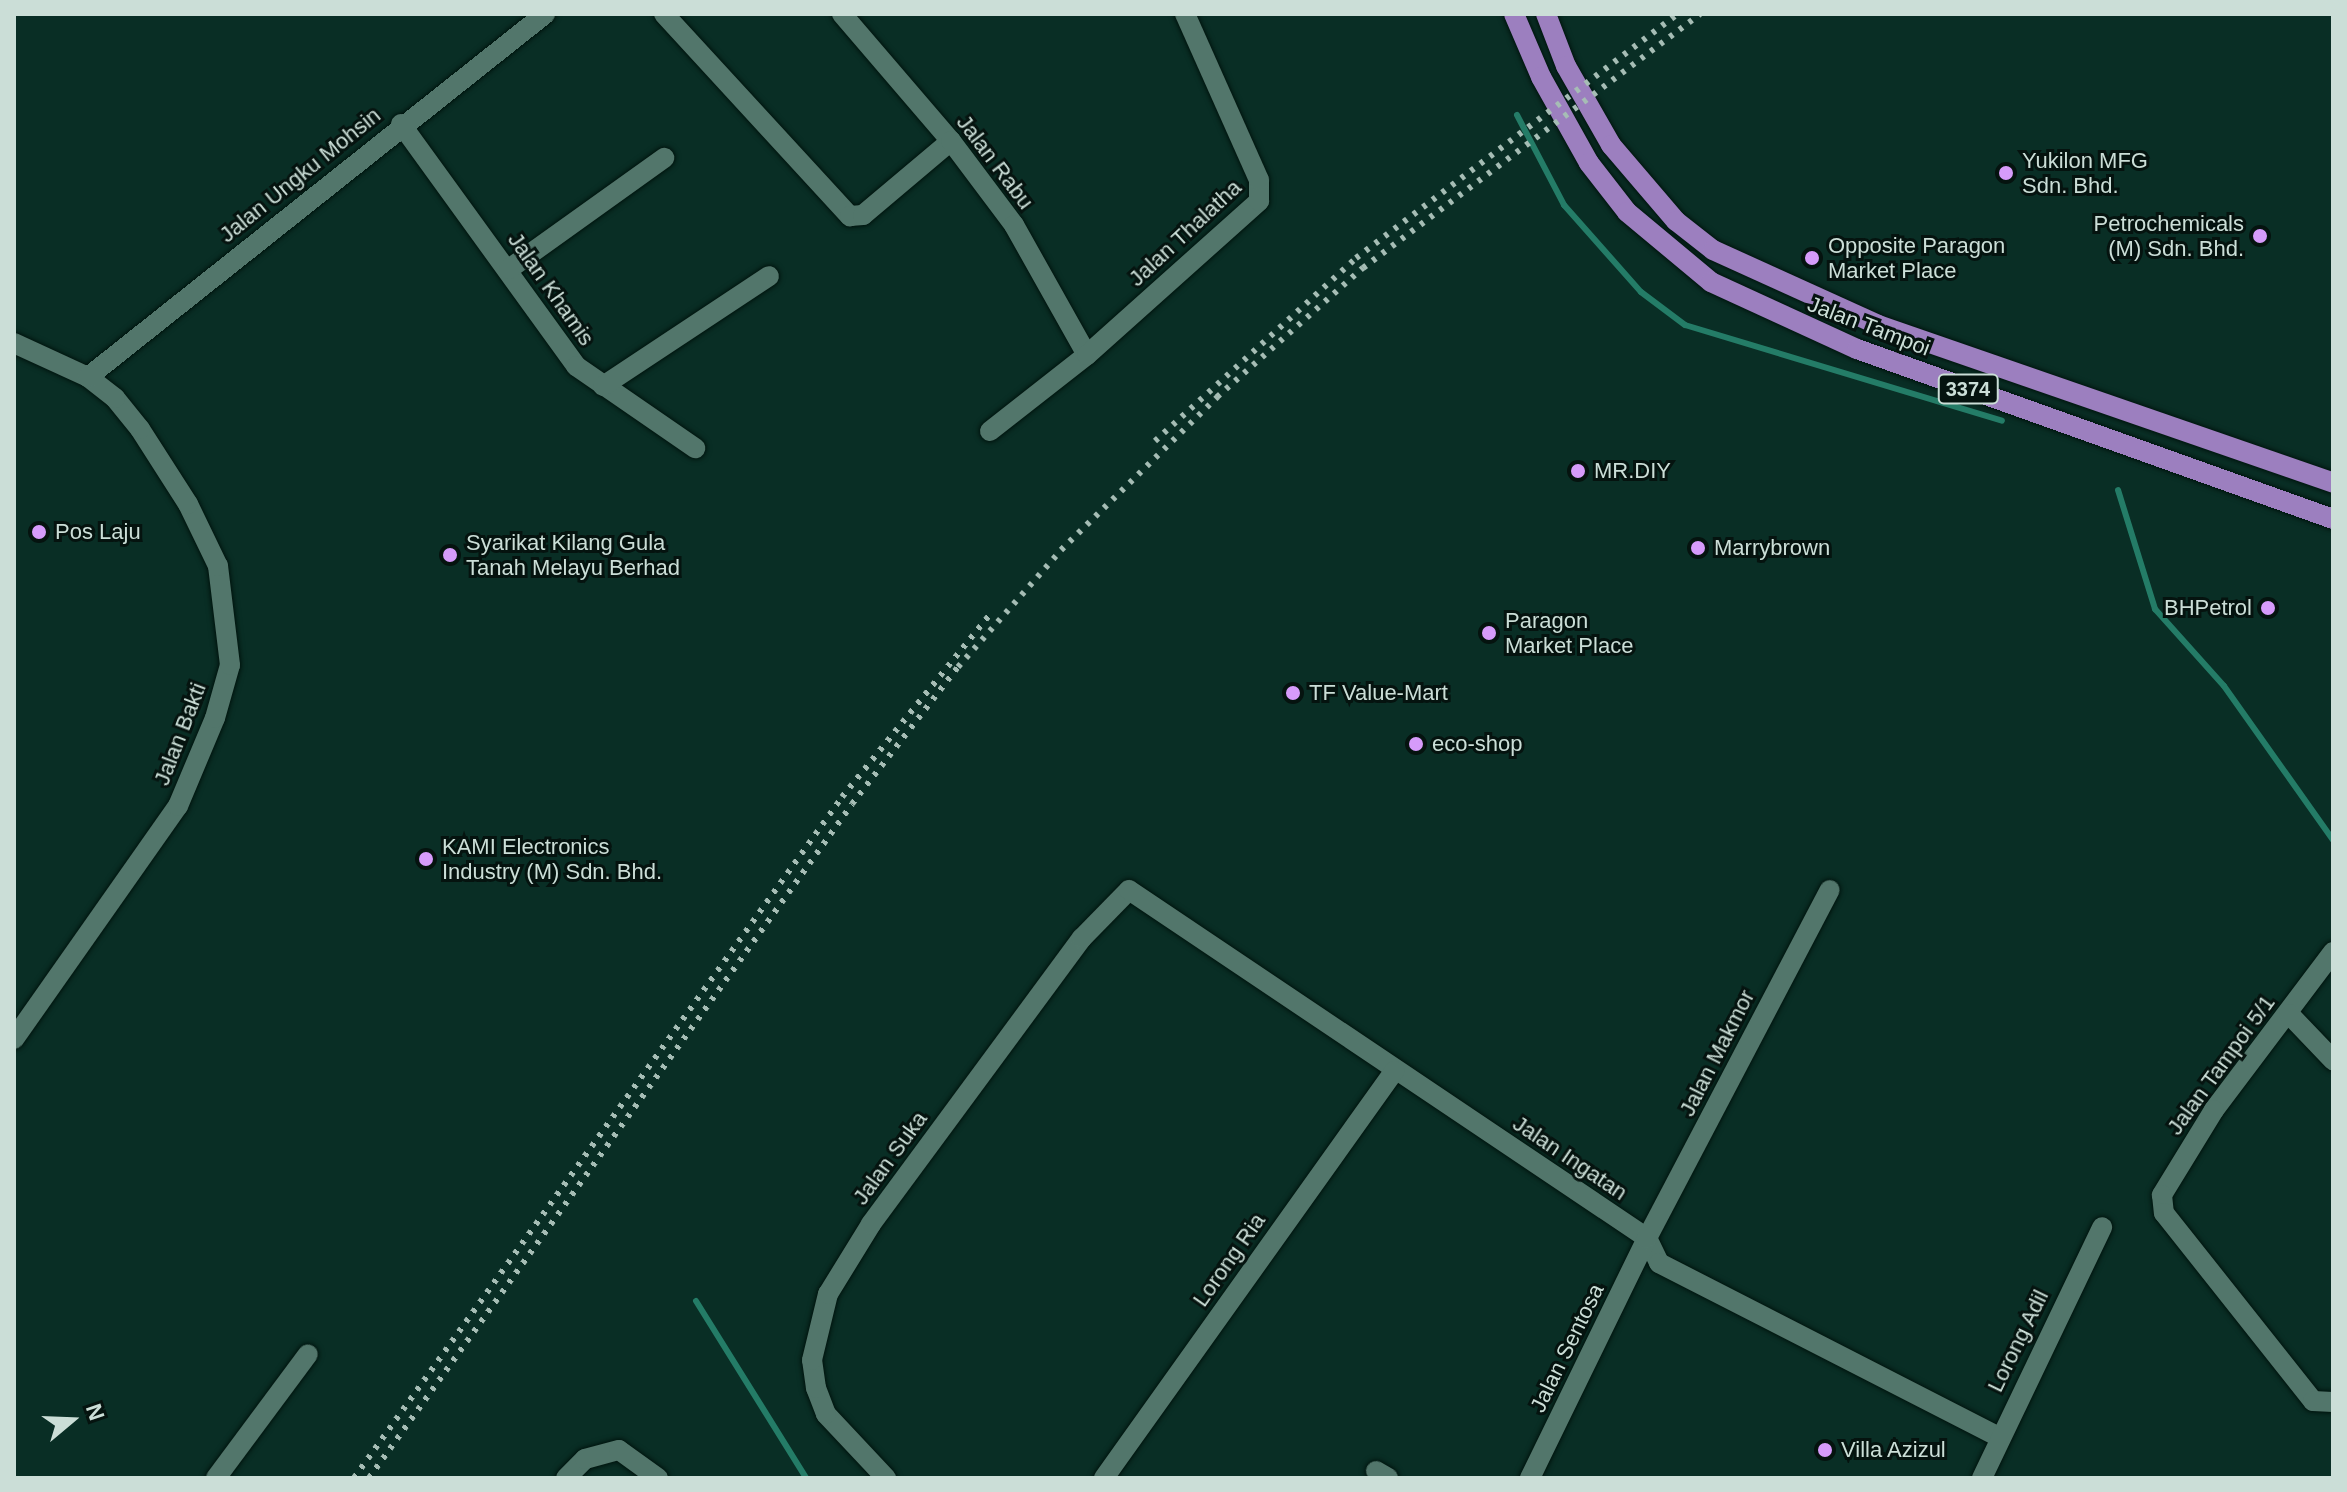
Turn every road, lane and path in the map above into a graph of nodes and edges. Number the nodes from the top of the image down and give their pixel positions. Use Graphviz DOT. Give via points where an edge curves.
graph roads {
  1 [pos="545,14"];
  2 [pos="664,14"];
  3 [pos="842,14"];
  4 [pos="1185,14"];
  5 [pos="1514,14"];
  6 [pos="1546,14"];
  7 [pos="401,124"];
  8 [pos="951,141"];
  9 [pos="664,158"];
  10 [pos="509,269"];
  11 [pos="769,276"];
  12 [pos="14,343"];
  13 [pos="1087,355"];
  14 [pos="88,377"];
  15 [pos="603,386"];
  16 [pos="990,431"];
  17 [pos="695,448"];
  18 [pos="2333,483"];
  19 [pos="2333,519"];
  20 [pos="1129,890"];
  21 [pos="1830,890"];
  22 [pos="2333,952"];
  23 [pos="2289,1014"];
  24 [pos="14,1039"];
  25 [pos="2333,1060"];
  26 [pos="1394,1071"];
  27 [pos="2102,1227"];
  28 [pos="1647,1238"];
  29 [pos="308,1354"];
  30 [pos="2330,1404"];
  31 [pos="1997,1436"];
  32 [pos="216,1478"];
  33 [pos="566,1478"];
  34 [pos="658,1478"];
  35 [pos="886,1478"];
  36 [pos="1104,1478"];
  37 [pos="1530,1478"];
  38 [pos="1982,1478"];
  1 -- 7 [label="street, Jalan Ungku Mohsin"];
  2 -- 8 [label="street" via="850,216 863,215"];
  3 -- 8 [label="street, Jalan Rabu"];
  4 -- 13 [label="street, Jalan Thalatha" via="1262,194 1255,207"];
  5 -- 19 [label="main road, Jalan Tampoi / 3374" via="1541,77 1589,163 1627,212 1711,282 1857,349"];
  6 -- 18 [label="main road, Jalan Tampoi / 3374" via="1566,66 1611,145 1676,221 1713,250 1878,325"];
  7 -- 10 [label="street, Jalan Khamis"];
  7 -- 14 [label="street, Jalan Ungku Mohsin"];
  8 -- 13 [label="street, Jalan Rabu" via="1014,225"];
  9 -- 10 [label="street"];
  10 -- 15 [label="street, Jalan Khamis" via="576,366"];
  11 -- 15 [label="street"];
  12 -- 14 [label="street, Jalan Bakti"];
  13 -- 16 [label="street, Jalan Thalatha"];
  14 -- 24 [label="street, Jalan Bakti" via="115,398 140,429 194,516 218,566 230,665 215,718 178,806"];
  15 -- 17 [label="street, Jalan Khamis"];
  20 -- 26 [label="street, Jalan Ingatan"];
  20 -- 35 [label="street, Jalan Suka" via="1082,938 871,1224 828,1294 812,1360 816,1388 826,1414"];
  21 -- 28 [label="street, Jalan Makmor"];
  22 -- 23 [label="street, Jalan Tampoi 5/1"];
  23 -- 25 [label="street"];
  23 -- 30 [label="street, Jalan Tampoi 5/1" via="2162,1195 2164,1213 2313,1401"];
  26 -- 28 [label="street, Jalan Ingatan"];
  26 -- 36 [label="street, Lorong Ria"];
  27 -- 31 [label="street, Lorong Adil"];
  28 -- 31 [label="street, Jalan Ingatan" via="1659,1263"];
  28 -- 37 [label="street, Jalan Sentosa"];
  29 -- 32 [label="street"];
  31 -- 38 [label="street, Lorong Adil"];
  33 -- 34 [label="street" via="585,1459 619,1450"];
}
